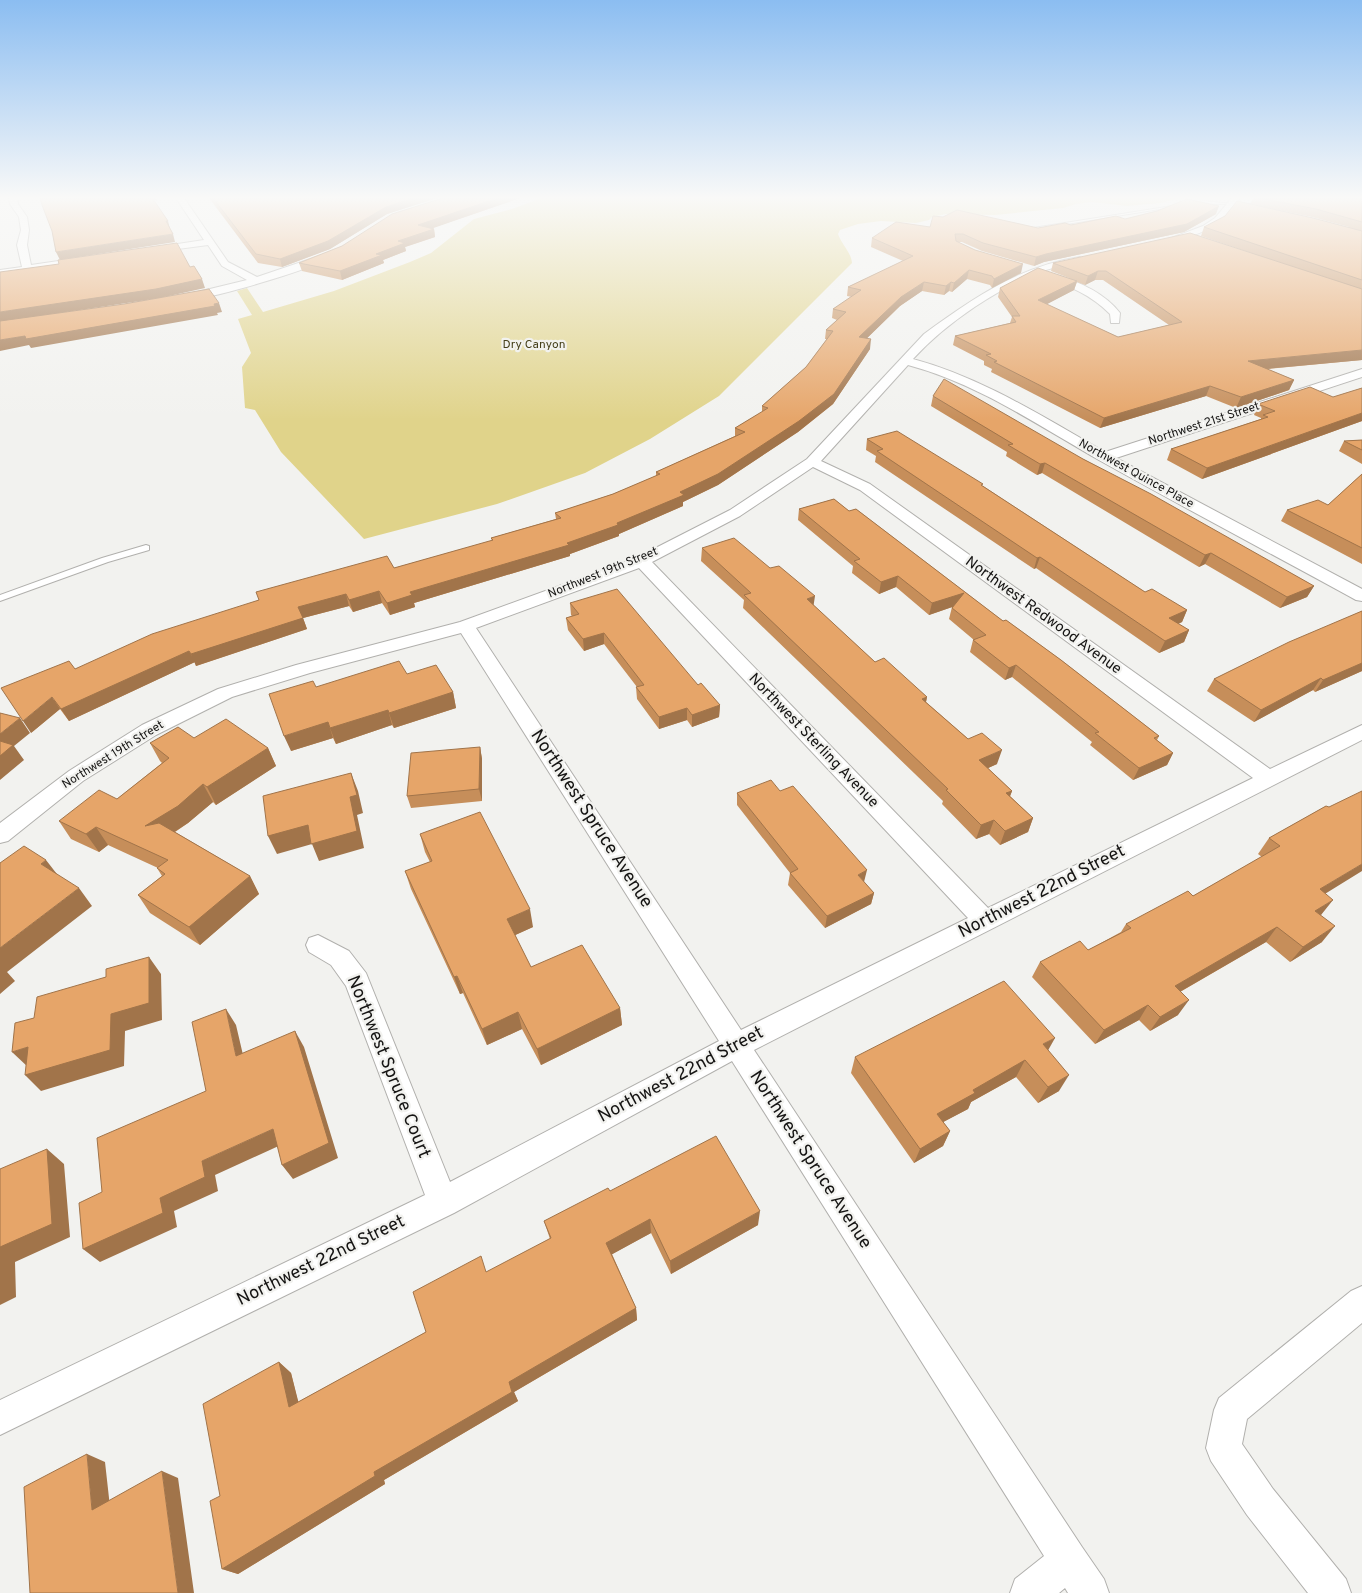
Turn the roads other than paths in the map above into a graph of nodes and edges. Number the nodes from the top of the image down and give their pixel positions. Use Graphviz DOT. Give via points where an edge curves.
graph roads {
  1 [pos="240,272"];
  2 [pos="283,272"];
  3 [pos="1033,272"];
  4 [pos="1034,272"];
  5 [pos="256,281"];
  6 [pos="178,300"];
  7 [pos="1115,321"];
  8 [pos="908,360"];
  9 [pos="1362,373"];
  10 [pos="1104,457"];
  11 [pos="812,462"];
  12 [pos="146,548"];
  13 [pos="642,561"];
  14 [pos="1362,596"];
  15 [pos="0,598"];
  16 [pos="466,626"];
  17 [pos="1362,732"];
  18 [pos="1268,778"];
  19 [pos="0,835"];
  20 [pos="985,920"];
  21 [pos="318,945"];
  22 [pos="737,1045"];
  23 [pos="443,1202"];
  24 [pos="1362,1302"];
  25 [pos="0,1418"];
  26 [pos="1069,1560"];
  27 [pos="1029,1593"];
  28 [pos="1090,1593"];
  29 [pos="1332,1593"];
  1 -- 5 [label="street"];
  2 -- 5 [label="street"];
  3 -- 8 [label="street, Northwest 19th Street" via="950,320 928,336"];
  4 -- 7 [label="street" via="1090,291 1115,313"];
  5 -- 6 [label="street"];
  8 -- 10 [label="street, Northwest Quince Place" via="972,383"];
  8 -- 11 [label="street, Northwest 19th Street"];
  9 -- 10 [label="street, Northwest 21st Street"];
  10 -- 14 [label="street, Northwest Quince Place"];
  11 -- 13 [label="street, Northwest 19th Street" via="734,513"];
  11 -- 18 [label="street, Northwest Redwood Avenue" via="865,487"];
  12 -- 15 [label="lane"];
  13 -- 16 [label="street, Northwest 19th Street"];
  13 -- 20 [label="street, Northwest Sterling Avenue"];
  16 -- 19 [label="street, Northwest 19th Street" via="225,693 149,730 76,776"];
  16 -- 22 [label="street, Northwest Spruce Avenue"];
  17 -- 18 [label="street, Northwest 22nd Street"];
  18 -- 20 [label="street, Northwest 22nd Street"];
  20 -- 22 [label="street, Northwest 22nd Street"];
  21 -- 23 [label="street, Northwest Spruce Court" via="340,958 357,981"];
  22 -- 23 [label="street, Northwest 22nd Street"];
  22 -- 26 [label="street, Northwest Spruce Avenue"];
  23 -- 25 [label="street, Northwest 22nd Street"];
  24 -- 29 [label="street" via="1231,1410 1224,1448 1260,1502"];
  26 -- 27 [label="street"];
  26 -- 28 [label="street, Northwest Spruce Avenue"];
}
